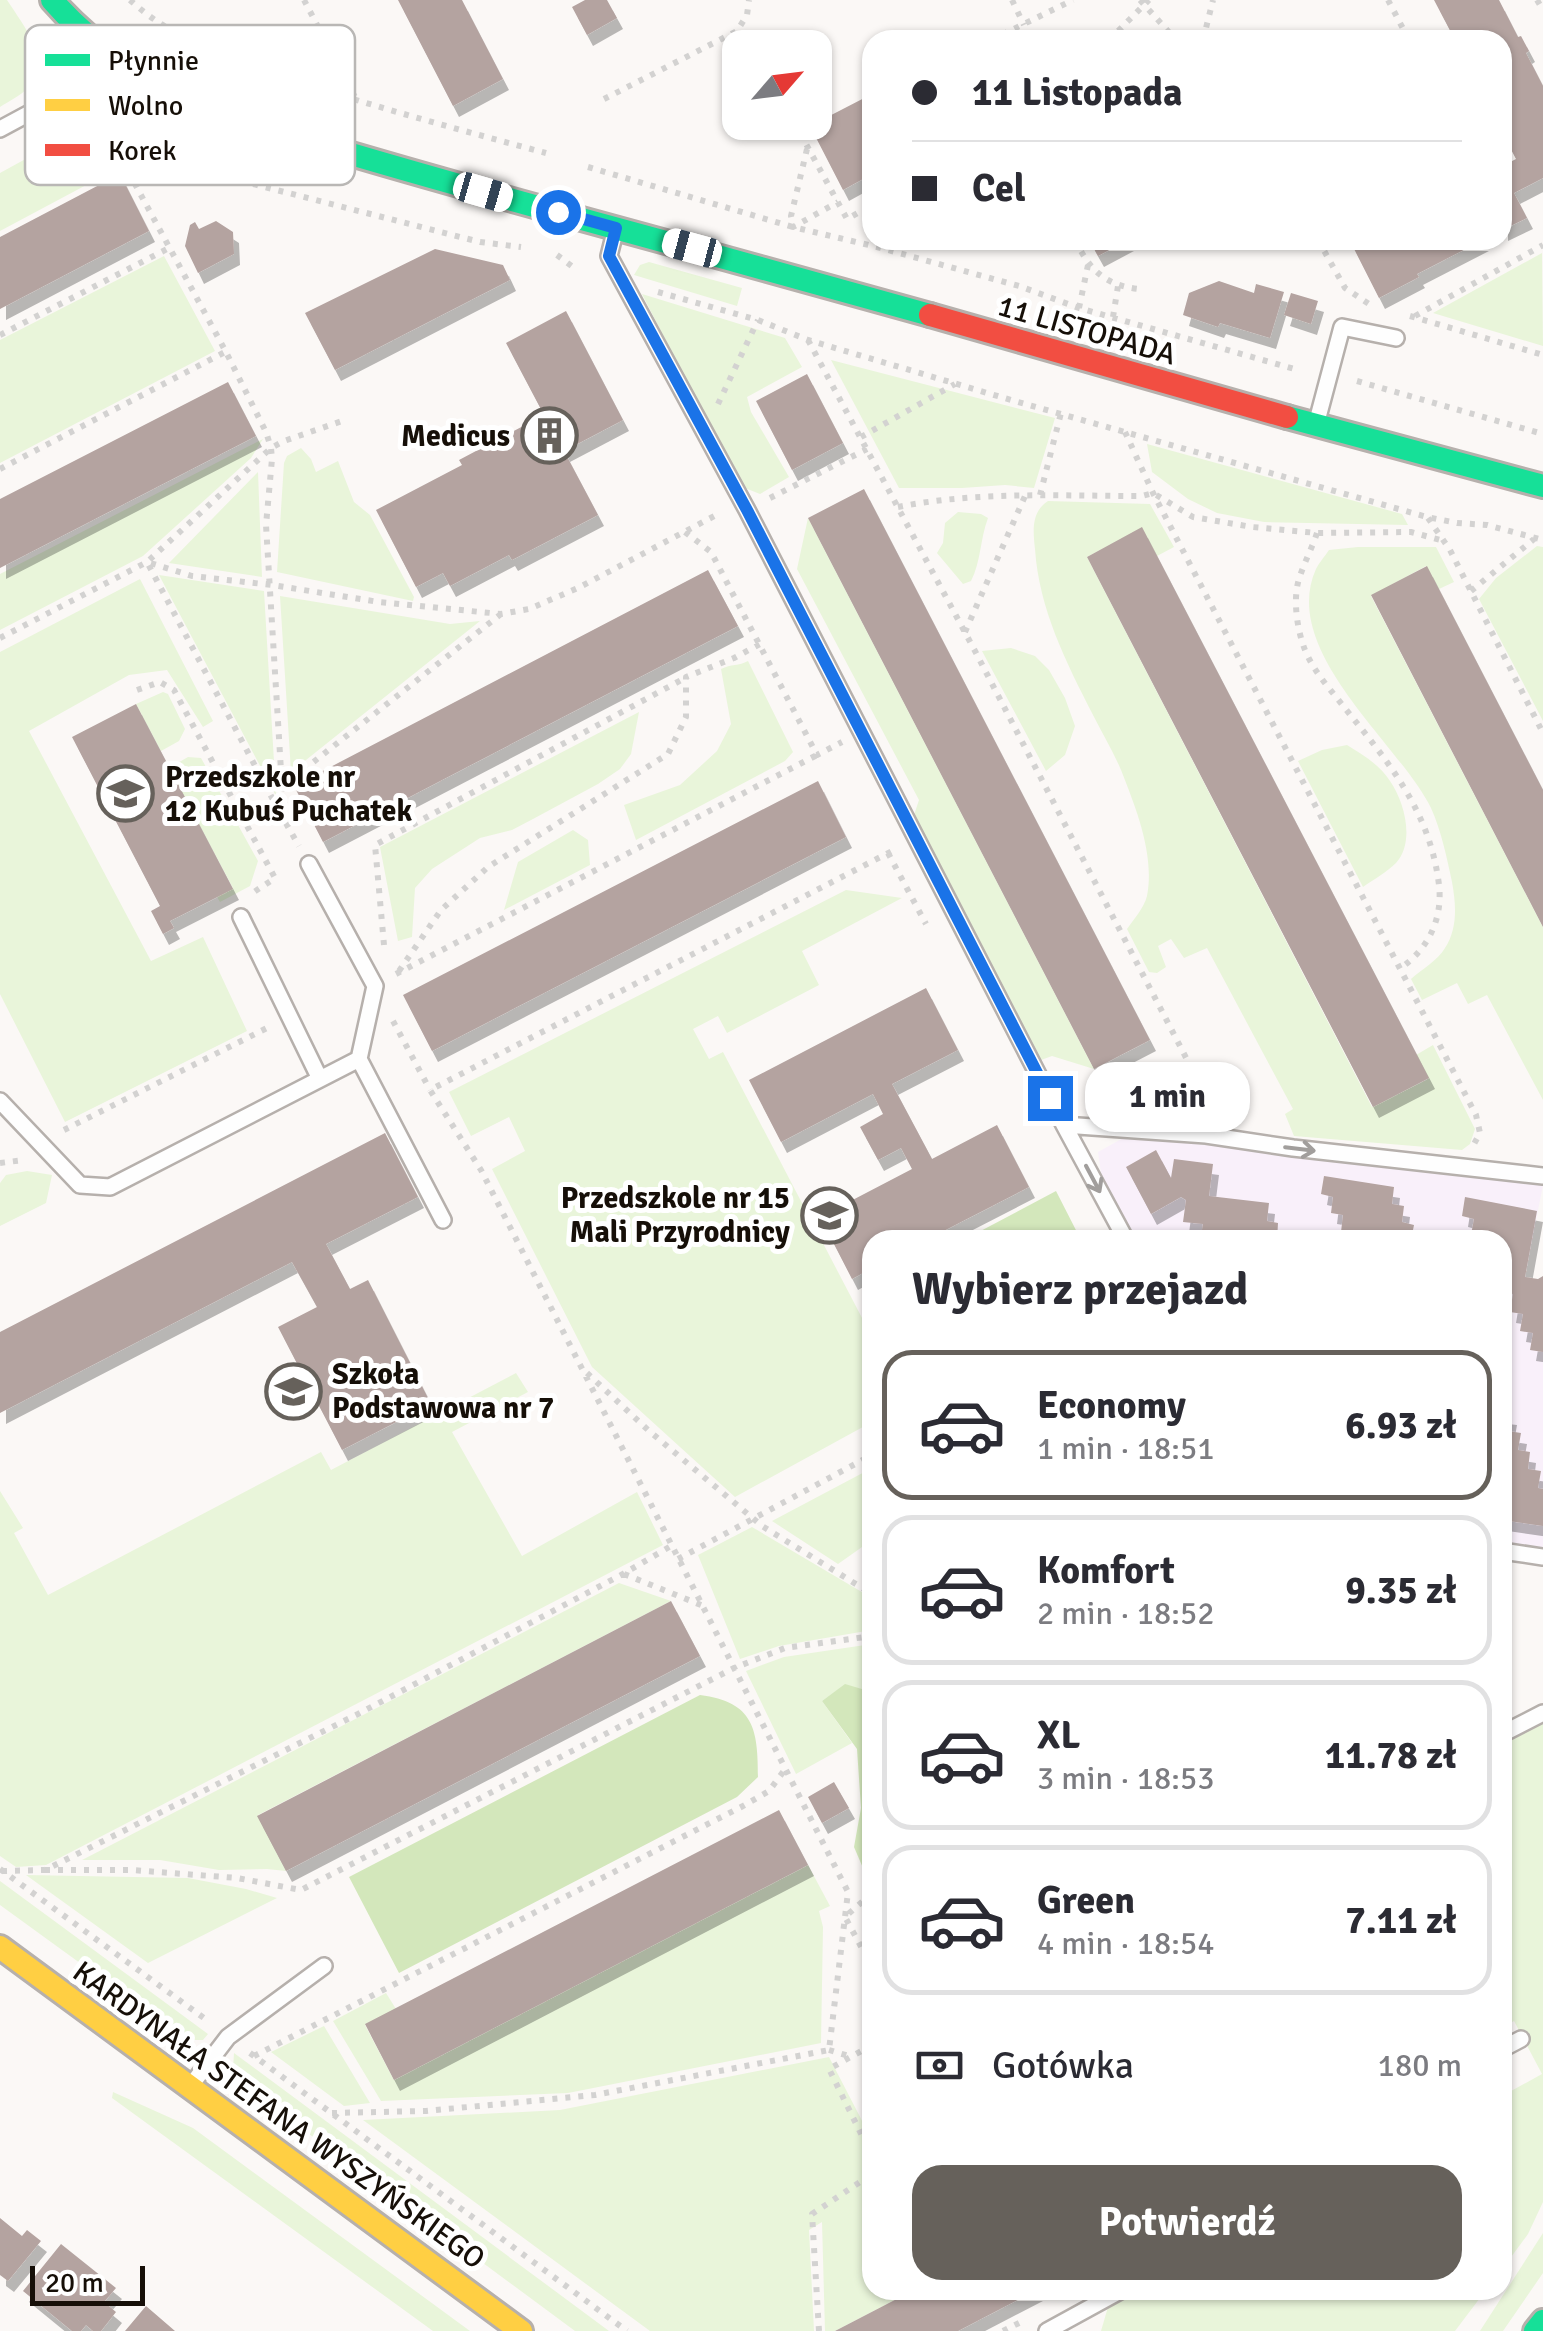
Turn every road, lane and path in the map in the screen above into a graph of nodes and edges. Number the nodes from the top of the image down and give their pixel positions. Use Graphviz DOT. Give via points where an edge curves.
graph roads {
  1 [pos="52,0"];
  2 [pos="130,0"];
  3 [pos="304,0"];
  4 [pos="748,0"];
  5 [pos="1012,0"];
  6 [pos="1074,0"];
  7 [pos="1213,0"];
  8 [pos="1388,0"];
  9 [pos="1538,0"];
  10 [pos="1145,2"];
  11 [pos="1543,10"];
  12 [pos="1024,24"];
  13 [pos="75,25"];
  14 [pos="165,25"];
  15 [pos="317,25"];
  16 [pos="1012,30"];
  17 [pos="1118,30"];
  18 [pos="1168,30"];
  19 [pos="1206,30"];
  20 [pos="1404,30"];
  21 [pos="355,97"];
  22 [pos="604,98"];
  23 [pos="357,101"];
  24 [pos="25,116"];
  25 [pos="0,129"];
  26 [pos="803,140"];
  27 [pos="807,148"];
  28 [pos="546,153"];
  29 [pos="355,155"];
  30 [pos="588,168"];
  31 [pos="136,185"];
  32 [pos="259,185"];
  33 [pos="838,202"];
  34 [pos="862,210"];
  35 [pos="794,227"];
  36 [pos="616,228"];
  37 [pos="862,244"];
  38 [pos="1543,244"];
  39 [pos="171,248"];
  40 [pos="535,249"];
  41 [pos="887,250"];
  42 [pos="1080,250"];
  43 [pos="1324,250"];
  44 [pos="553,252"];
  45 [pos="1088,266"];
  46 [pos="577,270"];
  47 [pos="623,282"];
  48 [pos="1118,286"];
  49 [pos="1139,288"];
  50 [pos="1079,308"];
  51 [pos="1374,308"];
  52 [pos="1401,314"];
  53 [pos="1113,317"];
  54 [pos="1414,317"];
  55 [pos="758,320"];
  56 [pos="0,334"];
  57 [pos="1396,338"];
  58 [pos="808,340"];
  59 [pos="226,352"];
  60 [pos="1543,355"];
  61 [pos="1298,370"];
  62 [pos="1357,381"];
  63 [pos="956,384"];
  64 [pos="1061,412"];
  65 [pos="345,420"];
  66 [pos="699,422"];
  67 [pos="1316,425"];
  68 [pos="1125,432"];
  69 [pos="1543,434"];
  70 [pos="860,437"];
  71 [pos="271,448"];
  72 [pos="867,449"];
  73 [pos="0,468"];
  74 [pos="1543,486"];
  75 [pos="1154,493"];
  76 [pos="1026,496"];
  77 [pos="1040,496"];
  78 [pos="898,507"];
  79 [pos="747,510"];
  80 [pos="1427,517"];
  81 [pos="701,524"];
  82 [pos="685,532"];
  83 [pos="1317,533"];
  84 [pos="1539,539"];
  85 [pos="1444,542"];
  86 [pos="147,562"];
  87 [pos="272,584"];
  88 [pos="1470,591"];
  89 [pos="501,614"];
  90 [pos="965,632"];
  91 [pos="0,638"];
  92 [pos="760,644"];
  93 [pos="686,678"];
  94 [pos="138,690"];
  95 [pos="1543,733"];
  96 [pos="846,740"];
  97 [pos="817,755"];
  98 [pos="282,787"];
  99 [pos="279,811"];
  100 [pos="902,846"];
  101 [pos="309,864"];
  102 [pos="242,908"];
  103 [pos="386,960"];
  104 [pos="1399,969"];
  105 [pos="399,972"];
  106 [pos="387,979"];
  107 [pos="391,1016"];
  108 [pos="279,1022"];
  109 [pos="358,1059"];
  110 [pos="320,1079"];
  111 [pos="430,1090"];
  112 [pos="0,1101"];
  113 [pos="1220,1114"];
  114 [pos="1064,1124"];
  115 [pos="54,1135"];
  116 [pos="1471,1150"];
  117 [pos="27,1160"];
  118 [pos="0,1163"];
  119 [pos="1543,1176"];
  120 [pos="444,1220"];
  121 [pos="1121,1230"];
  122 [pos="582,1369"];
  123 [pos="862,1461"];
  124 [pos="755,1518"];
  125 [pos="671,1546"];
  126 [pos="1512,1552"];
  127 [pos="1543,1557"];
  128 [pos="678,1558"];
  129 [pos="623,1574"];
  130 [pos="862,1588"];
  131 [pos="702,1606"];
  132 [pos="862,1637"];
  133 [pos="734,1668"];
  134 [pos="1543,1713"];
  135 [pos="1512,1729"];
  136 [pos="786,1768"];
  137 [pos="1,1870"];
  138 [pos="45,1870"];
  139 [pos="862,1903"];
  140 [pos="845,1918"];
  141 [pos="0,1947"];
  142 [pos="862,1949"];
  143 [pos="324,1966"];
  144 [pos="228,2036"];
  145 [pos="1521,2039"];
  146 [pos="1512,2044"];
  147 [pos="829,2050"];
  148 [pos="862,2050"];
  149 [pos="254,2056"];
  150 [pos="852,2056"];
  151 [pos="190,2087"];
  152 [pos="332,2113"];
  153 [pos="862,2136"];
  154 [pos="862,2181"];
  155 [pos="1104,2300"];
  156 [pos="1543,2321"];
  157 [pos="522,2331"];
  158 [pos="627,2331"];
  159 [pos="820,2331"];
  160 [pos="1047,2331"];
  161 [pos="1535,2331"];
  1 -- 13 [label="street, 11 LISTOPADA"];
  2 -- 14 [label="path"];
  3 -- 15 [label="path"];
  4 -- 22 [label="path" via="736,31"];
  5 -- 12 [label="path"];
  6 -- 12 [label="path"];
  7 -- 19 [label="path"];
  8 -- 20 [label="path"];
  9 -- 11 [label="path"];
  10 -- 17 [label="path"];
  10 -- 18 [label="path"];
  12 -- 16 [label="path"];
  21 -- 23 [label="path"];
  23 -- 28 [label="path"];
  24 -- 25 [label="lane"];
  26 -- 27 [label="path"];
  27 -- 33 [label="path"];
  27 -- 35 [label="path"];
  29 -- 36 [label="street, 11 LISTOPADA"];
  30 -- 35 [label="path"];
  31 -- 39 [label="path"];
  32 -- 40 [label="path" via="480,242"];
  33 -- 34 [label="path" via="846,219"];
  33 -- 35 [label="path"];
  35 -- 37 [label="path"];
  36 -- 47 [label="lane" via="609,256"];
  36 -- 67 [label="street, 11 LISTOPADA"];
  38 -- 54 [label="path"];
  39 -- 56 [label="path"];
  39 -- 59 [label="path"];
  41 -- 50 [label="path"];
  42 -- 45 [label="path"];
  43 -- 51 [label="path" via="1346,288"];
  44 -- 46 [label="path"];
  45 -- 48 [label="path"];
  45 -- 50 [label="path"];
  47 -- 55 [label="path"];
  47 -- 66 [label="lane"];
  48 -- 49 [label="path"];
  48 -- 53 [label="path"];
  50 -- 53 [label="path"];
  52 -- 54 [label="path"];
  53 -- 61 [label="path"];
  54 -- 60 [label="path"];
  55 -- 58 [label="path"];
  55 -- 66 [label="path" via="713,414"];
  57 -- 67 [label="lane" via="1342,327"];
  58 -- 63 [label="path"];
  58 -- 70 [label="path"];
  59 -- 71 [label="path"];
  59 -- 73 [label="path"];
  62 -- 69 [label="path"];
  63 -- 64 [label="path"];
  63 -- 70 [label="path"];
  64 -- 68 [label="path"];
  64 -- 77 [label="path"];
  65 -- 71 [label="path"];
  66 -- 79 [label="lane"];
  67 -- 74 [label="street, 11 LISTOPADA"];
  68 -- 75 [label="path"];
  68 -- 80 [label="path"];
  70 -- 72 [label="path"];
  71 -- 86 [label="path"];
  71 -- 87 [label="path" via="266,525"];
  72 -- 78 [label="path"];
  72 -- 79 [label="path"];
  75 -- 77 [label="path"];
  75 -- 83 [label="path" via="1193,517"];
  75 -- 104 [label="path"];
  76 -- 77 [label="path"];
  76 -- 78 [label="path" via="941,498"];
  76 -- 90 [label="path"];
  78 -- 90 [label="path"];
  79 -- 114 [label="lane"];
  80 -- 84 [label="path"];
  80 -- 85 [label="path"];
  81 -- 82 [label="path"];
  82 -- 89 [label="path" via="578,588"];
  82 -- 92 [label="path" via="711,552"];
  83 -- 85 [label="path" via="1411,532"];
  83 -- 104 [label="path" via="1298,579 1305,649 1403,782 1436,861 1441,904 1429,940"];
  84 -- 88 [label="path"];
  85 -- 88 [label="path"];
  86 -- 87 [label="path" via="192,576"];
  86 -- 91 [label="path"];
  86 -- 99 [label="path"];
  87 -- 89 [label="path"];
  87 -- 98 [label="path"];
  88 -- 95 [label="path"];
  89 -- 98 [label="path"];
  90 -- 113 [label="path" via="1208,1100 1205,1110"];
  92 -- 93 [label="path"];
  92 -- 97 [label="path"];
  93 -- 103 [label="path" via="376,844"];
  93 -- 105 [label="path" via="686,717 668,754 488,868 440,910"];
  94 -- 102 [label="path" via="160,682 174,690 275,878"];
  96 -- 97 [label="path"];
  97 -- 105 [label="path"];
  98 -- 99 [label="path"];
  99 -- 101 [label="path"];
  100 -- 111 [label="path"];
  101 -- 109 [label="lane" via="375,986"];
  102 -- 110 [label="lane"];
  104 -- 116 [label="path" via="1476,1115 1480,1133"];
  105 -- 106 [label="path"];
  107 -- 111 [label="path"];
  108 -- 115 [label="path"];
  109 -- 110 [label="lane"];
  109 -- 120 [label="lane"];
  110 -- 112 [label="lane" via="110,1187 80,1185"];
  111 -- 122 [label="path" via="481,1170"];
  114 -- 119 [label="lane, one-way"];
  114 -- 121 [label="lane, one-way"];
  117 -- 118 [label="path"];
  122 -- 124 [label="path"];
  122 -- 125 [label="path"];
  123 -- 124 [label="path"];
  124 -- 128 [label="path"];
  124 -- 130 [label="path"];
  125 -- 128 [label="path"];
  125 -- 129 [label="path"];
  126 -- 127 [label="lane"];
  128 -- 131 [label="path"];
  129 -- 131 [label="path"];
  129 -- 138 [label="path"];
  131 -- 133 [label="path"];
  132 -- 133 [label="path" via="786,1648"];
  133 -- 136 [label="path"];
  133 -- 138 [label="path" via="301,1890 237,1878"];
  134 -- 135 [label="lane"];
  136 -- 140 [label="path" via="848,1892"];
  136 -- 149 [label="path" via="769,1791 744,1806"];
  137 -- 138 [label="path"];
  137 -- 144 [label="path"];
  139 -- 140 [label="path"];
  140 -- 142 [label="path"];
  140 -- 147 [label="path"];
  141 -- 151 [label="street, KARDYNAŁA STEFANA WYSZYŃSKIEGO"];
  143 -- 144 [label="lane"];
  144 -- 149 [label="path"];
  144 -- 151 [label="lane"];
  145 -- 146 [label="lane"];
  147 -- 150 [label="path"];
  147 -- 152 [label="path" via="594,2095 426,2112"];
  148 -- 150 [label="path"];
  149 -- 152 [label="path"];
  150 -- 153 [label="path" via="829,2069"];
  151 -- 157 [label="street, KARDYNAŁA STEFANA WYSZYŃSKIEGO"];
  152 -- 158 [label="path"];
  154 -- 159 [label="path" via="812,2214"];
  155 -- 160 [label="lane"];
  156 -- 161 [label="street"];
}
